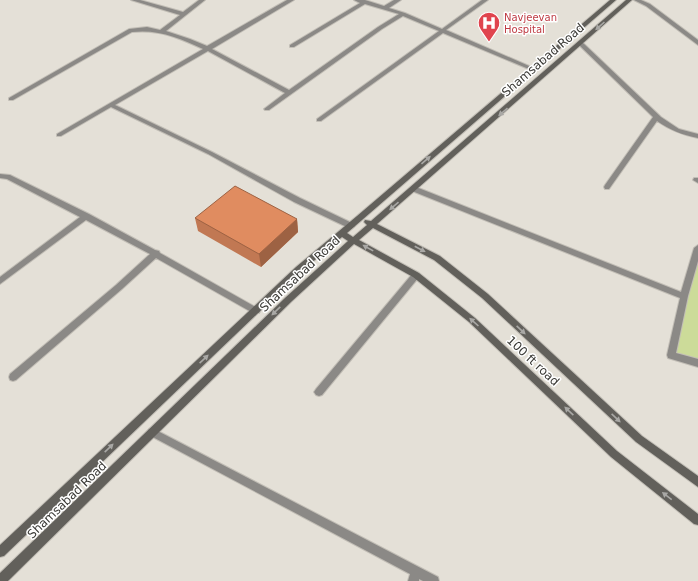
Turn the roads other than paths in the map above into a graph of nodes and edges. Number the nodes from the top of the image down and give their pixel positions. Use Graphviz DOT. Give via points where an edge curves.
graph roads {
  1 [pos="134,0"];
  2 [pos="202,0"];
  3 [pos="291,0"];
  4 [pos="356,0"];
  5 [pos="398,0"];
  6 [pos="485,0"];
  7 [pos="613,0"];
  8 [pos="629,0"];
  9 [pos="637,0"];
  10 [pos="365,2"];
  11 [pos="385,8"];
  12 [pos="183,14"];
  13 [pos="403,14"];
  14 [pos="162,31"];
  15 [pos="444,31"];
  16 [pos="580,43"];
  17 [pos="698,43"];
  18 [pos="292,46"];
  19 [pos="209,49"];
  20 [pos="533,69"];
  21 [pos="289,93"];
  22 [pos="11,99"];
  23 [pos="111,105"];
  24 [pos="267,109"];
  25 [pos="656,118"];
  26 [pos="320,120"];
  27 [pos="59,135"];
  28 [pos="698,136"];
  29 [pos="0,176"];
  30 [pos="607,187"];
  31 [pos="414,189"];
  32 [pos="86,216"];
  33 [pos="360,218"];
  34 [pos="373,224"];
  35 [pos="351,226"];
  36 [pos="342,234"];
  37 [pos="354,240"];
  38 [pos="698,248"];
  39 [pos="156,254"];
  40 [pos="416,275"];
  41 [pos="0,281"];
  42 [pos="684,296"];
  43 [pos="256,311"];
  44 [pos="698,363"];
  45 [pos="13,377"];
  46 [pos="319,392"];
  47 [pos="152,432"];
  48 [pos="698,482"];
  49 [pos="698,520"];
  50 [pos="0,552"];
  51 [pos="415,576"];
  52 [pos="0,581"];
  53 [pos="434,581"];
  1 -- 12 [label="street"];
  2 -- 12 [label="street"];
  3 -- 19 [label="street"];
  4 -- 10 [label="street"];
  5 -- 11 [label="street"];
  6 -- 15 [label="street"];
  7 -- 20 [label="main road, Shamsabad Road"];
  8 -- 16 [label="main road, Shamsabad Road, one-way"];
  9 -- 17 [label="street" via="648,5"];
  10 -- 11 [label="street"];
  10 -- 18 [label="street"];
  11 -- 13 [label="street"];
  12 -- 14 [label="street"];
  13 -- 15 [label="street"];
  13 -- 21 [label="street"];
  14 -- 19 [label="street"];
  14 -- 22 [label="street" via="139,28 130,30"];
  15 -- 20 [label="street"];
  15 -- 26 [label="street"];
  16 -- 25 [label="street"];
  16 -- 31 [label="main road, Shamsabad Road, one-way"];
  19 -- 21 [label="street"];
  19 -- 23 [label="street"];
  33 -- 20 [label="main road, Shamsabad Road, one-way"];
  21 -- 24 [label="street"];
  23 -- 27 [label="street"];
  23 -- 35 [label="street"];
  25 -- 28 [label="street" via="674,130"];
  25 -- 30 [label="street"];
  29 -- 32 [label="street" via="8,177"];
  31 -- 34 [label="main road, Shamsabad Road, one-way"];
  31 -- 42 [label="street"];
  32 -- 39 [label="street"];
  32 -- 41 [label="street"];
  33 -- 34 [label="main road, 100 ft road"];
  33 -- 35 [label="main road, Shamsabad Road"];
  34 -- 37 [label="main road, Shamsabad Road"];
  34 -- 48 [label="main road, 100 ft road, one-way" via="437,258 485,296 639,439"];
  35 -- 36 [label="main road, Shamsabad Road"];
  36 -- 37 [label="main road, 100 ft road"];
  36 -- 43 [label="main road, Shamsabad Road" via="299,269"];
  40 -- 37 [label="main road, 100 ft road, one-way"];
  37 -- 47 [label="main road, Shamsabad Road, one-way"];
  38 -- 42 [label="street"];
  39 -- 43 [label="street"];
  39 -- 45 [label="street" via="120,288"];
  40 -- 46 [label="street"];
  49 -- 40 [label="main road, 100 ft road, one-way" via="614,454 472,320"];
  42 -- 44 [label="street" via="671,355"];
  50 -- 43 [label="main road, Shamsabad Road, one-way"];
  47 -- 51 [label="street"];
  47 -- 52 [label="main road, Shamsabad Road"];
  51 -- 53 [label="street"];
}
